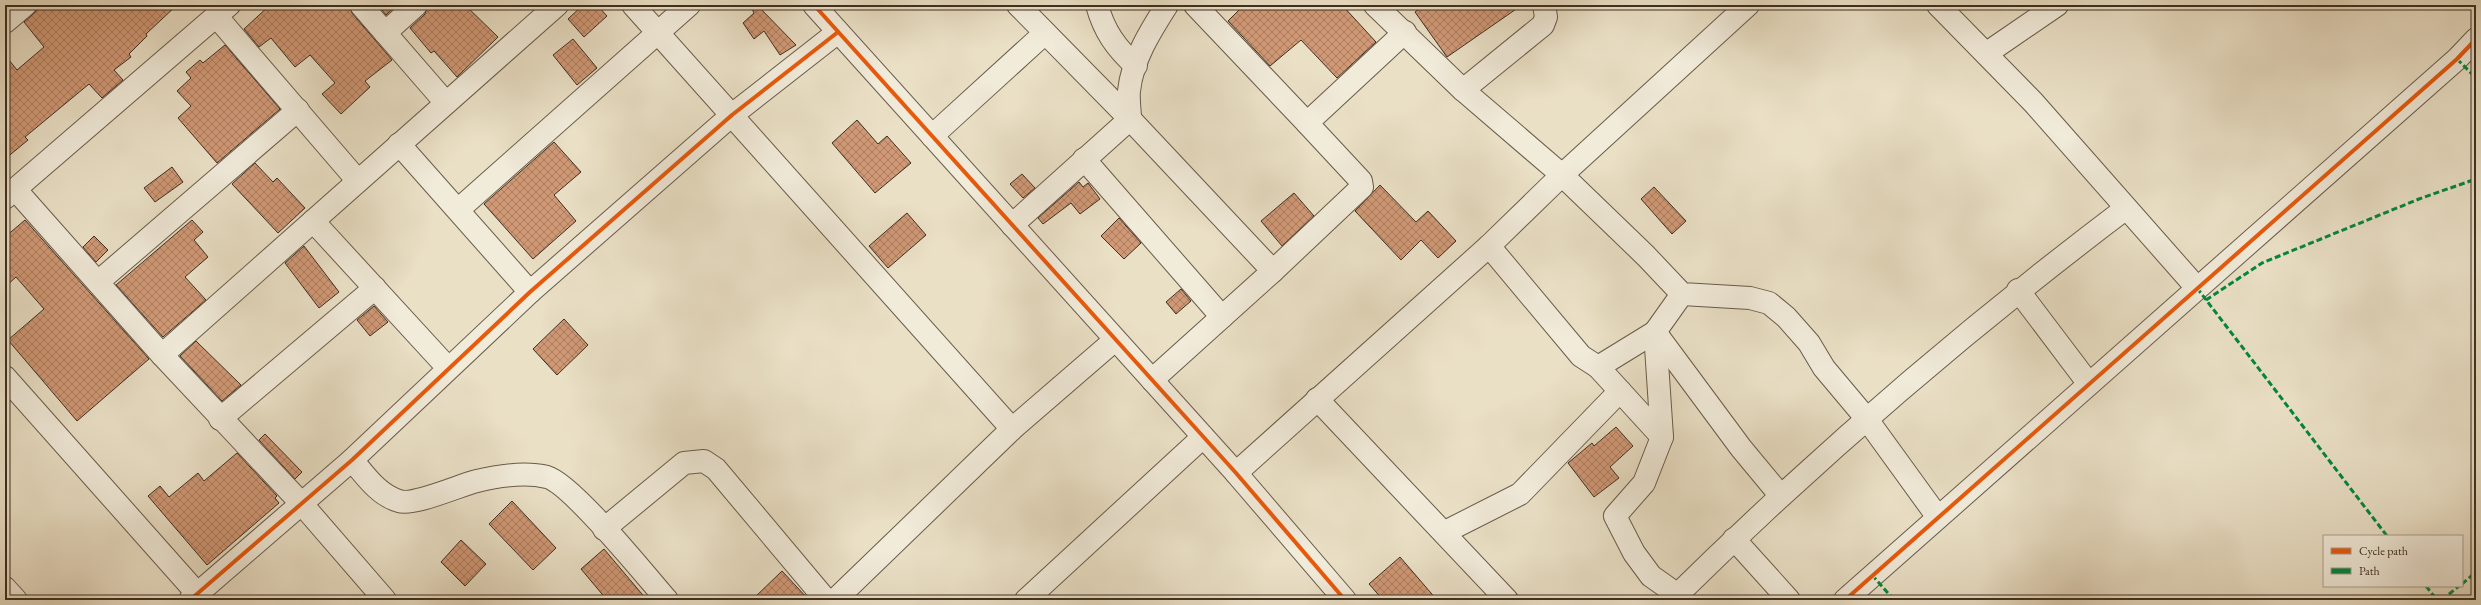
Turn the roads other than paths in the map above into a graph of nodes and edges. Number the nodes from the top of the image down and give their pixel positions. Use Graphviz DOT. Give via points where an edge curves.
graph roads {
  1 [pos="25,5"];
  2 [pos="361,5"];
  3 [pos="416,5"];
  4 [pos="557,5"];
  5 [pos="633,5"];
  6 [pos="689,5"];
  7 [pos="814,5"];
  8 [pos="1018,5"];
  9 [pos="1097,5"];
  10 [pos="1167,5"];
  11 [pos="1195,5"];
  12 [pos="1374,5"];
  13 [pos="1544,5"];
  14 [pos="1748,5"];
  15 [pos="1938,5"];
  16 [pos="2057,5"];
  17 [pos="223,11"];
  18 [pos="5,22"];
  19 [pos="385,32"];
  20 [pos="838,32"];
  21 [pos="1045,32"];
  22 [pos="1405,32"];
  23 [pos="658,34"];
  24 [pos="2476,39"];
  25 [pos="1987,53"];
  26 [pos="1136,66"];
  27 [pos="1463,90"];
  28 [pos="446,103"];
  29 [pos="298,110"];
  30 [pos="732,115"];
  31 [pos="1130,119"];
  32 [pos="1307,123"];
  33 [pos="932,136"];
  34 [pos="399,144"];
  35 [pos="1084,159"];
  36 [pos="1562,175"];
  37 [pos="358,181"];
  38 [pos="10,194"];
  39 [pos="459,209"];
  40 [pos="2125,209"];
  41 [pos="313,221"];
  42 [pos="1012,225"];
  43 [pos="1489,246"];
  44 [pos="1273,271"];
  45 [pos="98,282"];
  46 [pos="375,288"];
  47 [pos="2197,288"];
  48 [pos="2018,290"];
  49 [pos="530,292"];
  50 [pos="1682,294"];
  51 [pos="1222,317"];
  52 [pos="1655,332"];
  53 [pos="1115,340"];
  54 [pos="162,355"];
  55 [pos="1598,367"];
  56 [pos="448,368"];
  57 [pos="5,377"];
  58 [pos="1152,380"];
  59 [pos="2089,384"];
  60 [pos="1620,391"];
  61 [pos="1317,399"];
  62 [pos="1866,418"];
  63 [pos="220,419"];
  64 [pos="1012,429"];
  65 [pos="1203,437"];
  66 [pos="1662,437"];
  67 [pos="352,460"];
  68 [pos="1236,473"];
  69 [pos="1780,495"];
  70 [pos="301,504"];
  71 [pos="1938,516"];
  72 [pos="604,529"];
  73 [pos="1445,532"];
  74 [pos="1734,539"];
  75 [pos="5,588"];
  76 [pos="1675,597"];
  77 [pos="197,598"];
  78 [pos="16,600"];
  79 [pos="385,600"];
  80 [pos="667,600"];
  81 [pos="826,600"];
  82 [pos="835,600"];
  83 [pos="1026,600"];
  84 [pos="1345,600"];
  85 [pos="1507,600"];
  86 [pos="1789,600"];
  87 [pos="1845,600"];
  1 -- 18 [label="street"];
  2 -- 19 [label="street"];
  3 -- 19 [label="street"];
  4 -- 28 [label="street"];
  5 -- 23 [label="street"];
  6 -- 23 [label="street"];
  7 -- 20 [label="street"];
  8 -- 21 [label="street"];
  9 -- 26 [label="street" via="1106,32 1117,48"];
  10 -- 26 [label="street" via="1150,31"];
  11 -- 32 [label="street"];
  12 -- 22 [label="street"];
  13 -- 27 [label="street" via="1546,17 1543,25"];
  14 -- 36 [label="street"];
  15 -- 25 [label="street"];
  16 -- 25 [label="street"];
  17 -- 29 [label="street"];
  17 -- 38 [label="street"];
  19 -- 28 [label="street"];
  20 -- 30 [label="street"];
  20 -- 33 [label="street"];
  21 -- 31 [label="street"];
  21 -- 33 [label="street"];
  22 -- 27 [label="street"];
  22 -- 32 [label="street"];
  23 -- 30 [label="street"];
  23 -- 39 [label="street"];
  24 -- 47 [label="street" via="2457,59"];
  25 -- 40 [label="street"];
  26 -- 31 [label="street" via="1129,90"];
  27 -- 36 [label="street"];
  28 -- 34 [label="street"];
  29 -- 37 [label="street"];
  29 -- 45 [label="street"];
  30 -- 49 [label="street"];
  30 -- 64 [label="street"];
  31 -- 35 [label="street"];
  31 -- 44 [label="street"];
  32 -- 44 [label="street" via="1361,181 1362,187"];
  33 -- 42 [label="street"];
  34 -- 37 [label="street"];
  34 -- 39 [label="street"];
  35 -- 42 [label="street"];
  35 -- 51 [label="street"];
  36 -- 43 [label="street"];
  36 -- 50 [label="street"];
  37 -- 41 [label="street"];
  38 -- 45 [label="street"];
  39 -- 49 [label="street"];
  40 -- 47 [label="street"];
  40 -- 48 [label="street"];
  41 -- 46 [label="street"];
  41 -- 54 [label="street"];
  42 -- 53 [label="street"];
  43 -- 55 [label="street" via="1581,356"];
  43 -- 61 [label="street"];
  44 -- 51 [label="street"];
  45 -- 54 [label="street"];
  46 -- 56 [label="street"];
  46 -- 63 [label="street"];
  47 -- 59 [label="street"];
  48 -- 59 [label="street"];
  48 -- 62 [label="street"];
  49 -- 56 [label="street"];
  50 -- 52 [label="street"];
  50 -- 62 [label="street" via="1750,298 1769,303 1786,317 1809,343 1824,368"];
  51 -- 58 [label="street"];
  52 -- 55 [label="street"];
  52 -- 66 [label="street"];
  52 -- 69 [label="street" via="1741,448"];
  53 -- 58 [label="street"];
  53 -- 64 [label="street"];
  54 -- 63 [label="street"];
  55 -- 60 [label="street"];
  56 -- 67 [label="street"];
  57 -- 77 [label="street"];
  58 -- 65 [label="street"];
  59 -- 71 [label="street"];
  60 -- 66 [label="street"];
  60 -- 73 [label="street" via="1520,494"];
  61 -- 68 [label="street"];
  61 -- 73 [label="street"];
  62 -- 69 [label="street"];
  62 -- 71 [label="street"];
  63 -- 70 [label="street"];
  64 -- 82 [label="street"];
  65 -- 68 [label="street"];
  65 -- 83 [label="street"];
  66 -- 76 [label="street" via="1644,483 1615,516 1634,553 1651,576"];
  67 -- 70 [label="street"];
  67 -- 72 [label="street" via="376,488 400,502 419,500 478,481 516,475 548,478 578,499"];
  68 -- 84 [label="street"];
  69 -- 74 [label="street"];
  70 -- 77 [label="street"];
  70 -- 79 [label="street"];
  71 -- 87 [label="street"];
  72 -- 80 [label="street"];
  72 -- 81 [label="street" via="684,463 704,461 716,469"];
  73 -- 85 [label="street"];
  74 -- 76 [label="street"];
  74 -- 86 [label="street"];
  75 -- 78 [label="street"];
}
